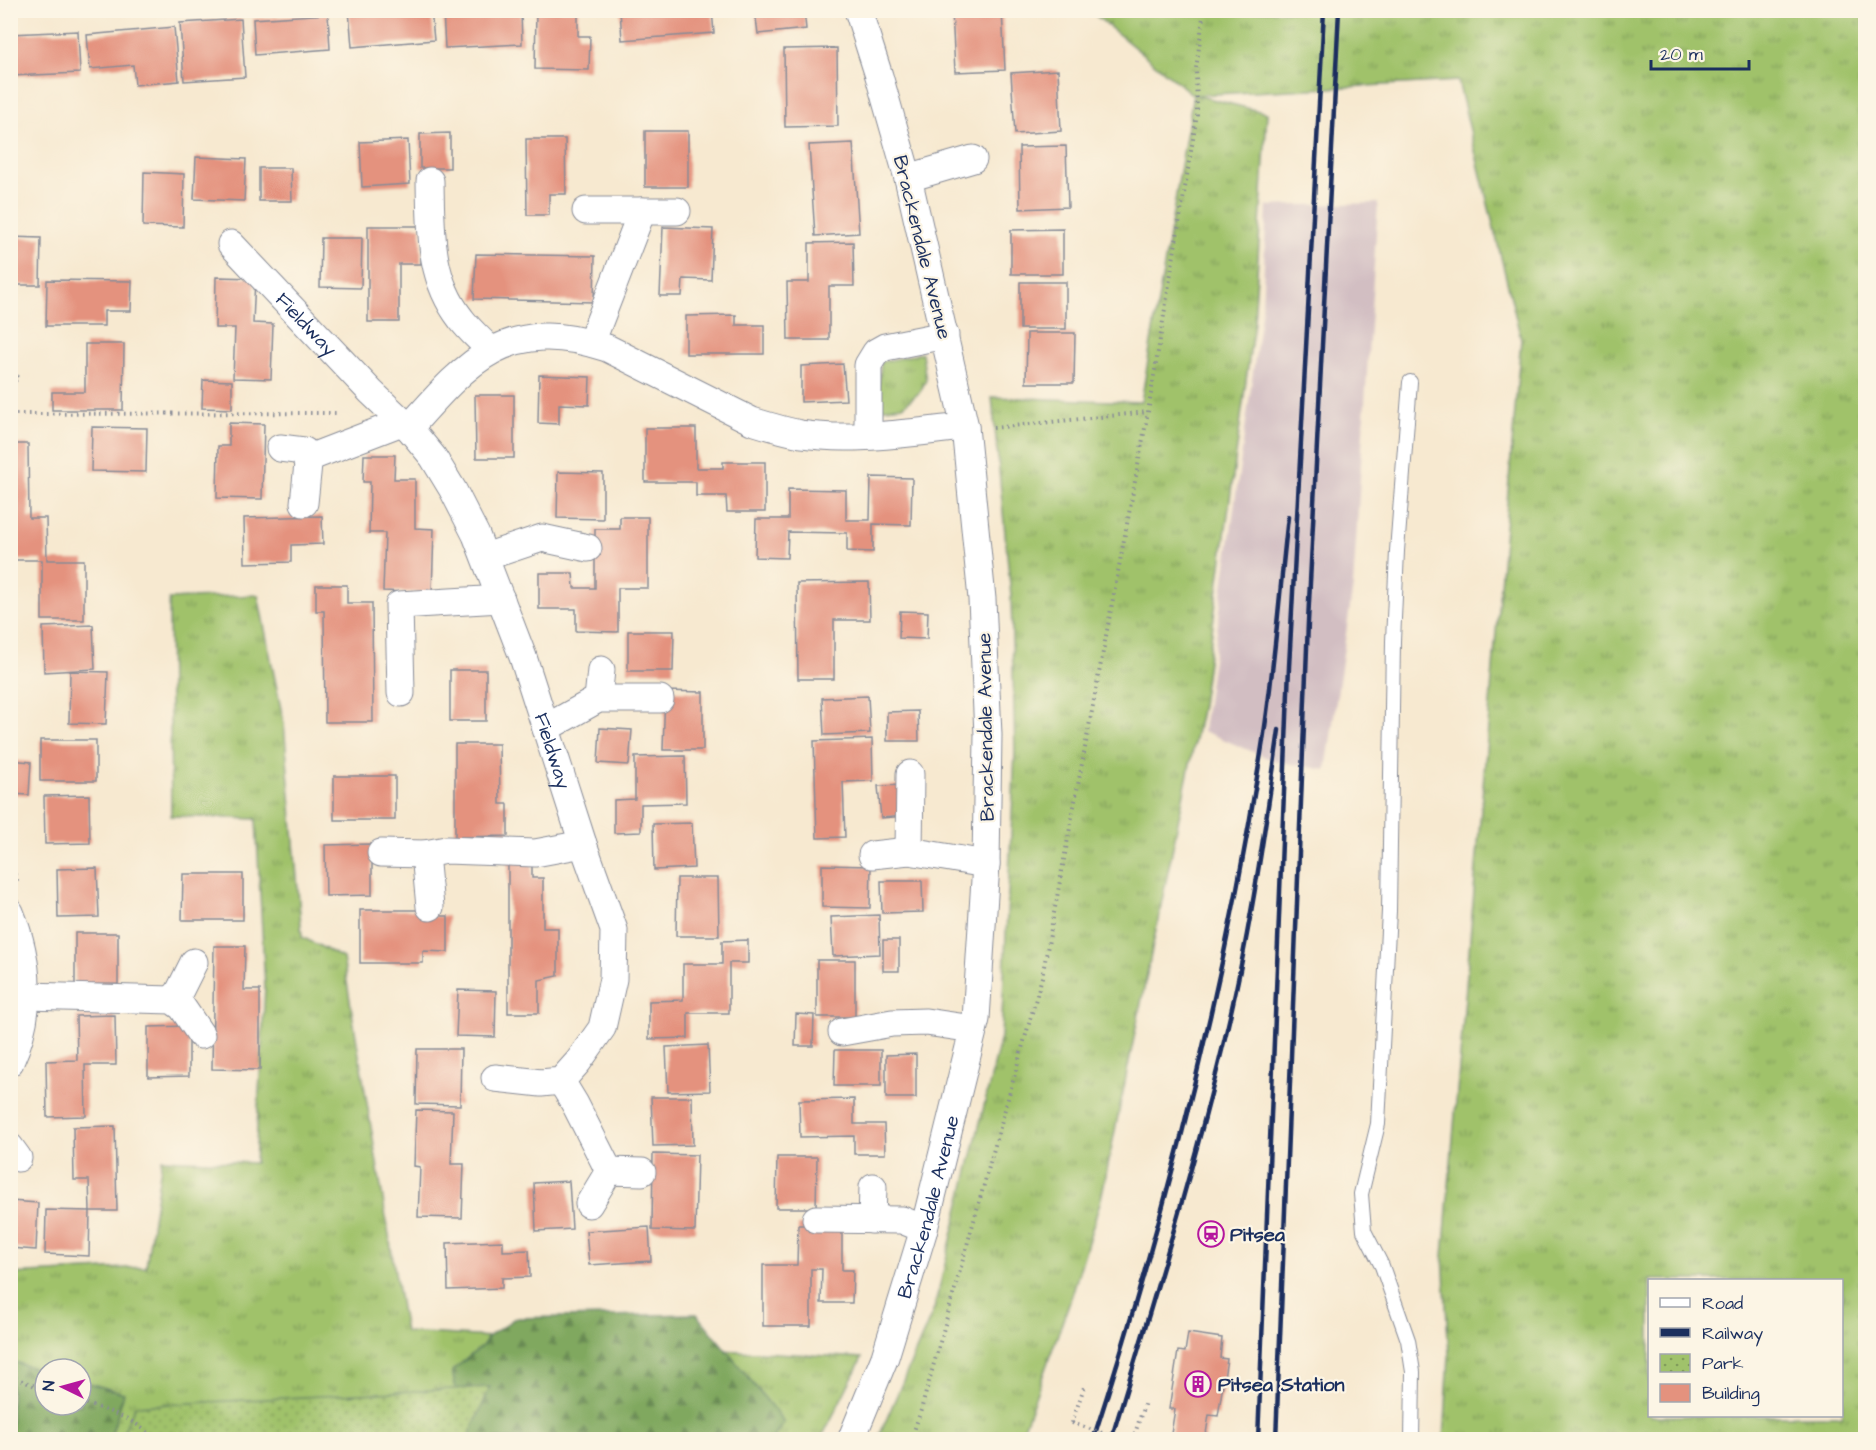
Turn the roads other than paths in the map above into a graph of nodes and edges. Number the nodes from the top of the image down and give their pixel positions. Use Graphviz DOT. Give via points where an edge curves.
graph roads {
  1 [pos="858,10"];
  2 [pos="973,159"];
  3 [pos="908,178"];
  4 [pos="430,181"];
  5 [pos="642,211"];
  6 [pos="677,211"];
  7 [pos="586,212"];
  8 [pos="231,244"];
  9 [pos="945,335"];
  10 [pos="591,343"];
  11 [pos="490,350"];
  12 [pos="1410,382"];
  13 [pos="405,425"];
  14 [pos="965,427"];
  15 [pos="868,435"];
  16 [pos="280,448"];
  17 [pos="306,459"];
  18 [pos="304,503"];
  19 [pos="588,548"];
  20 [pos="485,557"];
  21 [pos="501,599"];
  22 [pos="602,670"];
  23 [pos="401,693"];
  24 [pos="598,699"];
  25 [pos="660,699"];
  26 [pos="546,728"];
  27 [pos="910,774"];
  28 [pos="584,844"];
  29 [pos="909,851"];
  30 [pos="381,852"];
  31 [pos="425,854"];
  32 [pos="872,855"];
  33 [pos="986,864"];
  34 [pos="430,908"];
  35 [pos="10,912"];
  36 [pos="194,962"];
  37 [pos="27,996"];
  38 [pos="172,1000"];
  39 [pos="973,1029"];
  40 [pos="842,1032"];
  41 [pos="201,1035"];
  42 [pos="10,1062"];
  43 [pos="495,1078"];
  44 [pos="561,1081"];
  45 [pos="609,1171"];
  46 [pos="642,1172"];
  47 [pos="873,1187"];
  48 [pos="589,1204"];
  49 [pos="816,1219"];
  50 [pos="872,1220"];
  51 [pos="924,1229"];
  52 [pos="851,1440"];
  53 [pos="1412,1440"];
  1 -- 3 [label="street, Brackendale Avenue"];
  2 -- 3 [label="street"];
  3 -- 9 [label="street, Brackendale Avenue"];
  4 -- 11 [label="street" via="432,251 441,285 461,319"];
  5 -- 6 [label="street"];
  5 -- 7 [label="street"];
  5 -- 10 [label="street"];
  8 -- 13 [label="street, Fieldway"];
  9 -- 14 [label="street, Brackendale Avenue"];
  9 -- 15 [label="street" via="876,352 868,365"];
  10 -- 11 [label="street" via="536,338 512,341"];
  10 -- 15 [label="street" via="752,421 802,434"];
  11 -- 13 [label="street" via="451,380"];
  12 -- 53 [label="lane" via="1393,641 1389,911 1378,1124 1361,1194 1364,1231 1382,1266 1408,1340 1413,1372"];
  13 -- 17 [label="street"];
  13 -- 20 [label="street, Fieldway" via="453,490"];
  14 -- 15 [label="street"];
  14 -- 33 [label="street, Brackendale Avenue" via="982,599 988,735"];
  16 -- 17 [label="street" via="304,451"];
  17 -- 18 [label="street"];
  19 -- 20 [label="street" via="542,538"];
  20 -- 21 [label="street, Fieldway"];
  21 -- 23 [label="street" via="399,605"];
  21 -- 26 [label="street, Fieldway"];
  22 -- 24 [label="street"];
  24 -- 25 [label="street"];
  24 -- 26 [label="street"];
  26 -- 28 [label="street, Fieldway"];
  27 -- 29 [label="street"];
  28 -- 31 [label="street" via="535,853 446,850"];
  28 -- 44 [label="street, Fieldway" via="614,930 613,979 602,1028"];
  29 -- 32 [label="street"];
  29 -- 33 [label="street"];
  30 -- 31 [label="street"];
  31 -- 34 [label="street"];
  33 -- 39 [label="street, Brackendale Avenue"];
  35 -- 37 [label="street" via="26,962"];
  36 -- 38 [label="street"];
  37 -- 38 [label="street"];
  37 -- 42 [label="street" via="23,1028"];
  38 -- 41 [label="street" via="182,1007"];
  39 -- 40 [label="street" via="891,1012"];
  39 -- 51 [label="street, Brackendale Avenue"];
  43 -- 44 [label="street"];
  44 -- 45 [label="street"];
  45 -- 46 [label="street"];
  45 -- 48 [label="street"];
  47 -- 50 [label="street"];
  49 -- 50 [label="street"];
  50 -- 51 [label="street" via="902,1220"];
  51 -- 52 [label="street, Brackendale Avenue" via="885,1357"];
}
